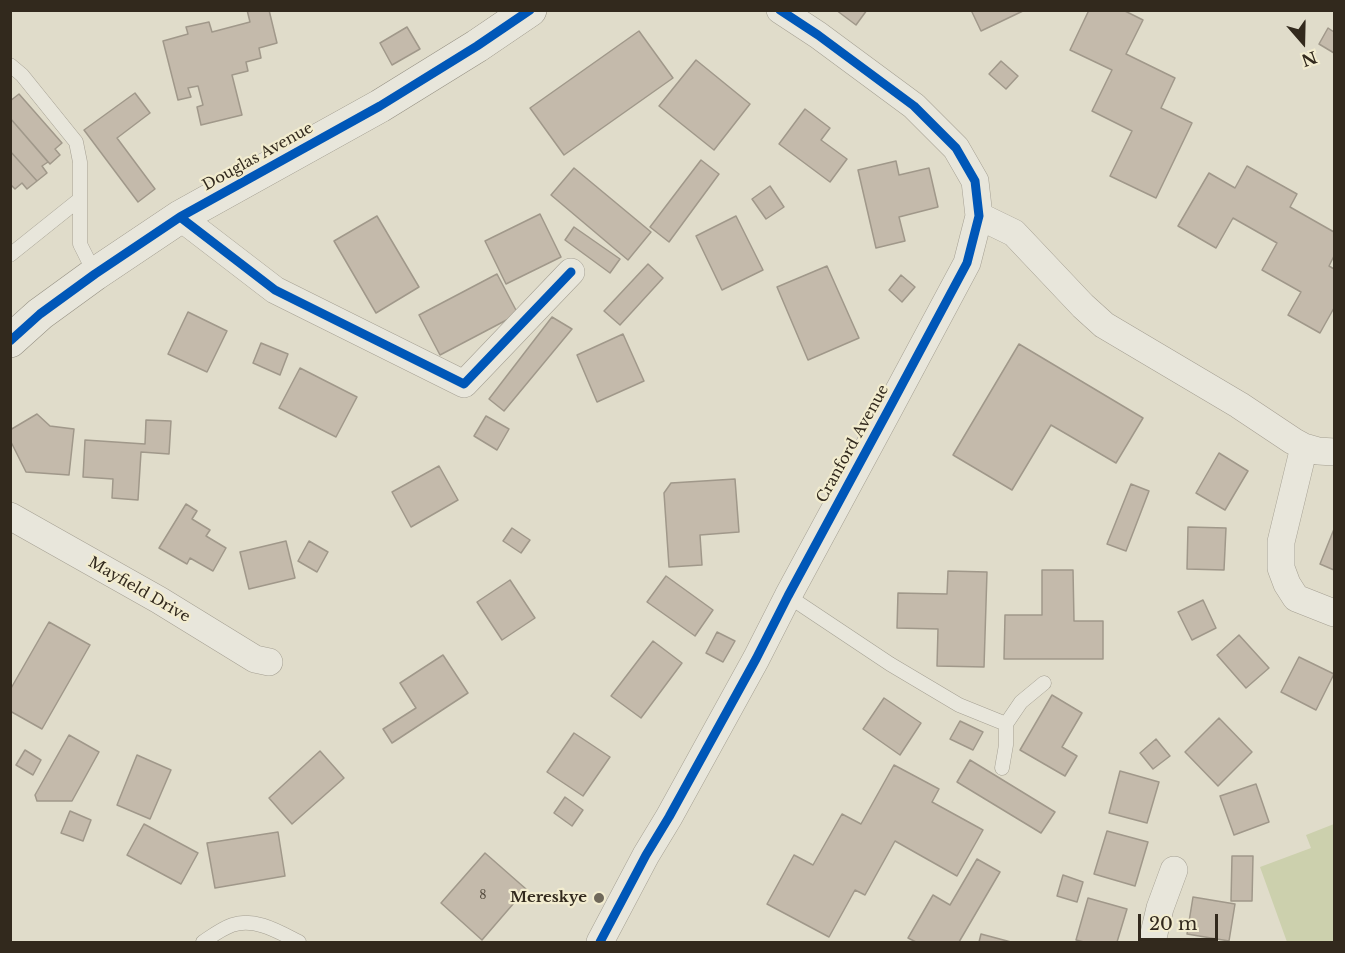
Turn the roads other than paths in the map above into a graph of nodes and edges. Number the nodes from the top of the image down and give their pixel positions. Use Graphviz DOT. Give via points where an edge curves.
graph roads {
  1 [pos="530,10"];
  2 [pos="780,10"];
  3 [pos="10,64"];
  4 [pos="80,199"];
  5 [pos="979,216"];
  6 [pos="180,217"];
  7 [pos="10,255"];
  8 [pos="571,272"];
  9 [pos="95,274"];
  10 [pos="10,341"];
  11 [pos="1304,447"];
  12 [pos="1335,452"];
  13 [pos="10,516"];
  14 [pos="788,596"];
  15 [pos="1335,613"];
  16 [pos="268,662"];
  17 [pos="1044,683"];
  18 [pos="1006,724"];
  19 [pos="1002,768"];
  20 [pos="1174,870"];
  21 [pos="203,942"];
  22 [pos="299,942"];
  23 [pos="600,942"];
  24 [pos="1152,942"];
  1 -- 6 [label="street, Douglas Avenue" via="380,106"];
  2 -- 5 [label="street, Cranford Avenue" via="914,106 956,148 975,181"];
  3 -- 4 [label="lane" via="76,142"];
  4 -- 7 [label="lane"];
  4 -- 9 [label="lane" via="80,244"];
  5 -- 11 [label="street" via="1014,233 1104,325"];
  5 -- 14 [label="street, Cranford Avenue" via="967,263"];
  6 -- 8 [label="street" via="275,290 464,384"];
  6 -- 9 [label="street, Douglas Avenue"];
  9 -- 10 [label="street, Douglas Avenue"];
  11 -- 12 [label="street"];
  11 -- 15 [label="street" via="1281,542 1281,568 1296,598"];
  13 -- 16 [label="street, Mayfield Drive" via="255,659"];
  14 -- 18 [label="lane" via="959,705"];
  14 -- 23 [label="street, Cranford Avenue"];
  17 -- 18 [label="lane" via="1022,702"];
  18 -- 19 [label="lane"];
  20 -- 24 [label="street"];
  21 -- 22 [label="lane" via="243,922 262,925"];
}
